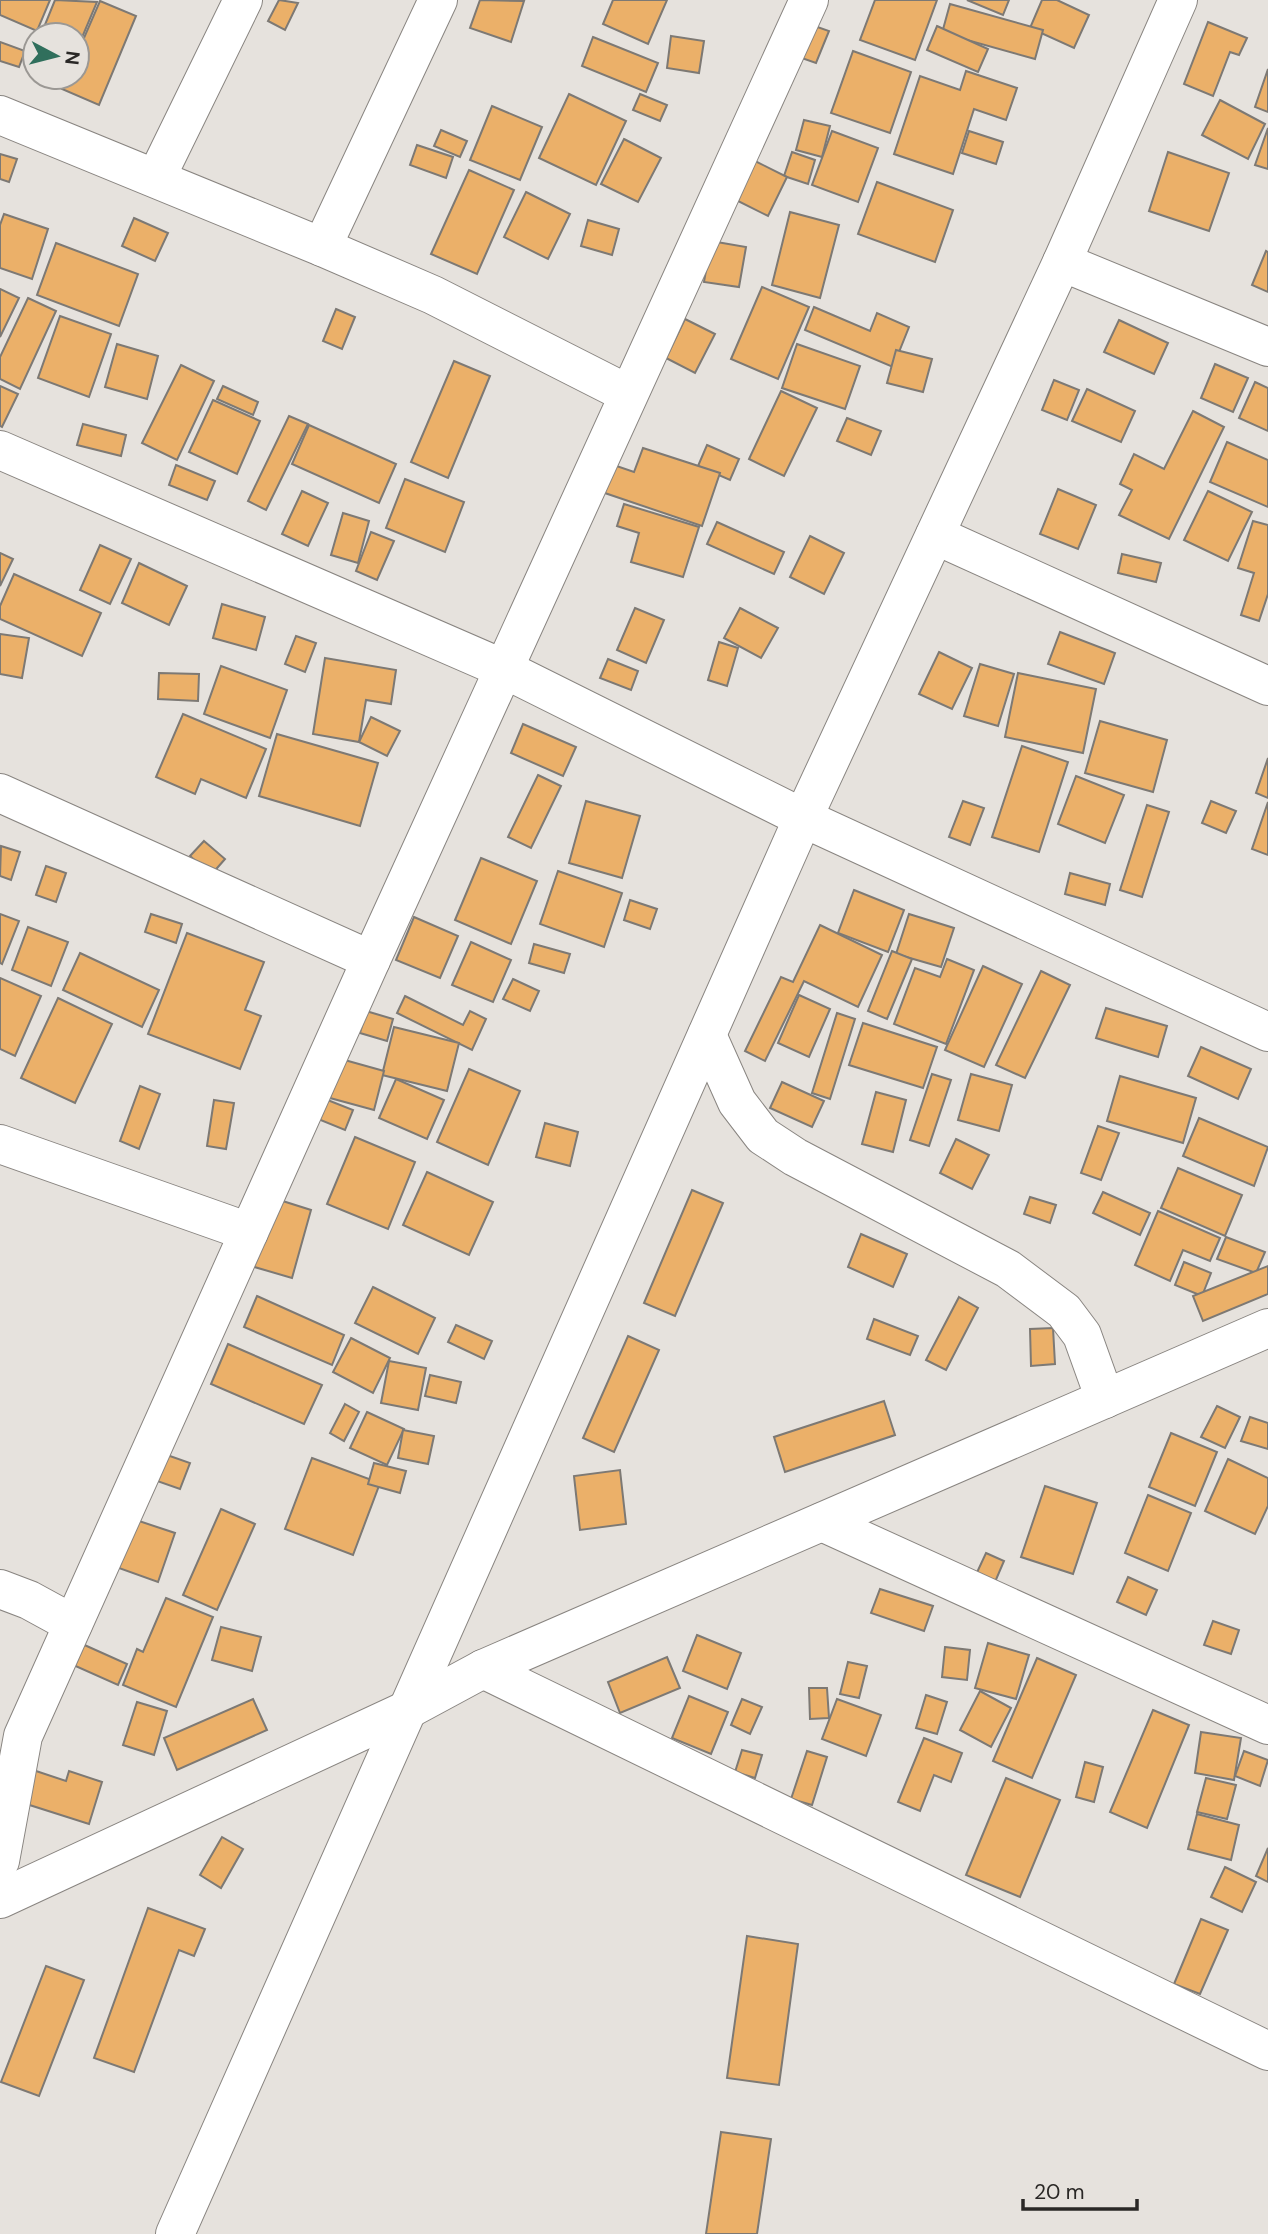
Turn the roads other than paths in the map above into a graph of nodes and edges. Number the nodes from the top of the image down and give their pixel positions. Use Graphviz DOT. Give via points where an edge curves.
graph roads {
  1 [pos="243,0"];
  2 [pos="438,0"];
  3 [pos="809,0"];
  4 [pos="1178,0"];
  5 [pos="0,115"];
  6 [pos="156,178"];
  7 [pos="322,247"];
  8 [pos="1062,262"];
  9 [pos="1268,347"];
  10 [pos="628,394"];
  11 [pos="0,450"];
  12 [pos="934,535"];
  13 [pos="504,669"];
  14 [pos="1268,686"];
  15 [pos="0,793"];
  16 [pos="803,818"];
  17 [pos="372,960"];
  18 [pos="1268,1032"];
  19 [pos="707,1035"];
  20 [pos="0,1144"];
  21 [pos="249,1232"];
  22 [pos="1259,1340"];
  23 [pos="1105,1399"];
  24 [pos="822,1522"];
  25 [pos="0,1589"];
  26 [pos="73,1624"];
  27 [pos="483,1669"];
  28 [pos="407,1710"];
  29 [pos="1268,1725"];
  30 [pos="0,1861"];
  31 [pos="0,1899"];
  32 [pos="1268,2051"];
  33 [pos="175,2234"];
  1 -- 6 [label="street"];
  2 -- 7 [label="street"];
  3 -- 10 [label="street"];
  4 -- 8 [label="street"];
  5 -- 6 [label="street"];
  6 -- 7 [label="street"];
  7 -- 10 [label="street" via="433,295"];
  8 -- 9 [label="street"];
  8 -- 12 [label="street"];
  10 -- 13 [label="street"];
  11 -- 13 [label="street"];
  12 -- 14 [label="street"];
  12 -- 16 [label="street"];
  13 -- 16 [label="street"];
  13 -- 17 [label="street"];
  15 -- 17 [label="street"];
  16 -- 18 [label="street"];
  16 -- 19 [label="street"];
  17 -- 21 [label="street"];
  19 -- 23 [label="street" via="737,1102 763,1136 1008,1269 1063,1311 1082,1335"];
  19 -- 28 [label="street"];
  20 -- 21 [label="street"];
  21 -- 26 [label="street"];
  22 -- 23 [label="street"];
  23 -- 24 [label="street"];
  24 -- 27 [label="street"];
  24 -- 29 [label="street"];
  25 -- 26 [label="street"];
  26 -- 30 [label="street" via="23,1736"];
  27 -- 28 [label="street"];
  27 -- 32 [label="street"];
  28 -- 31 [label="street"];
  28 -- 33 [label="street"];
}
